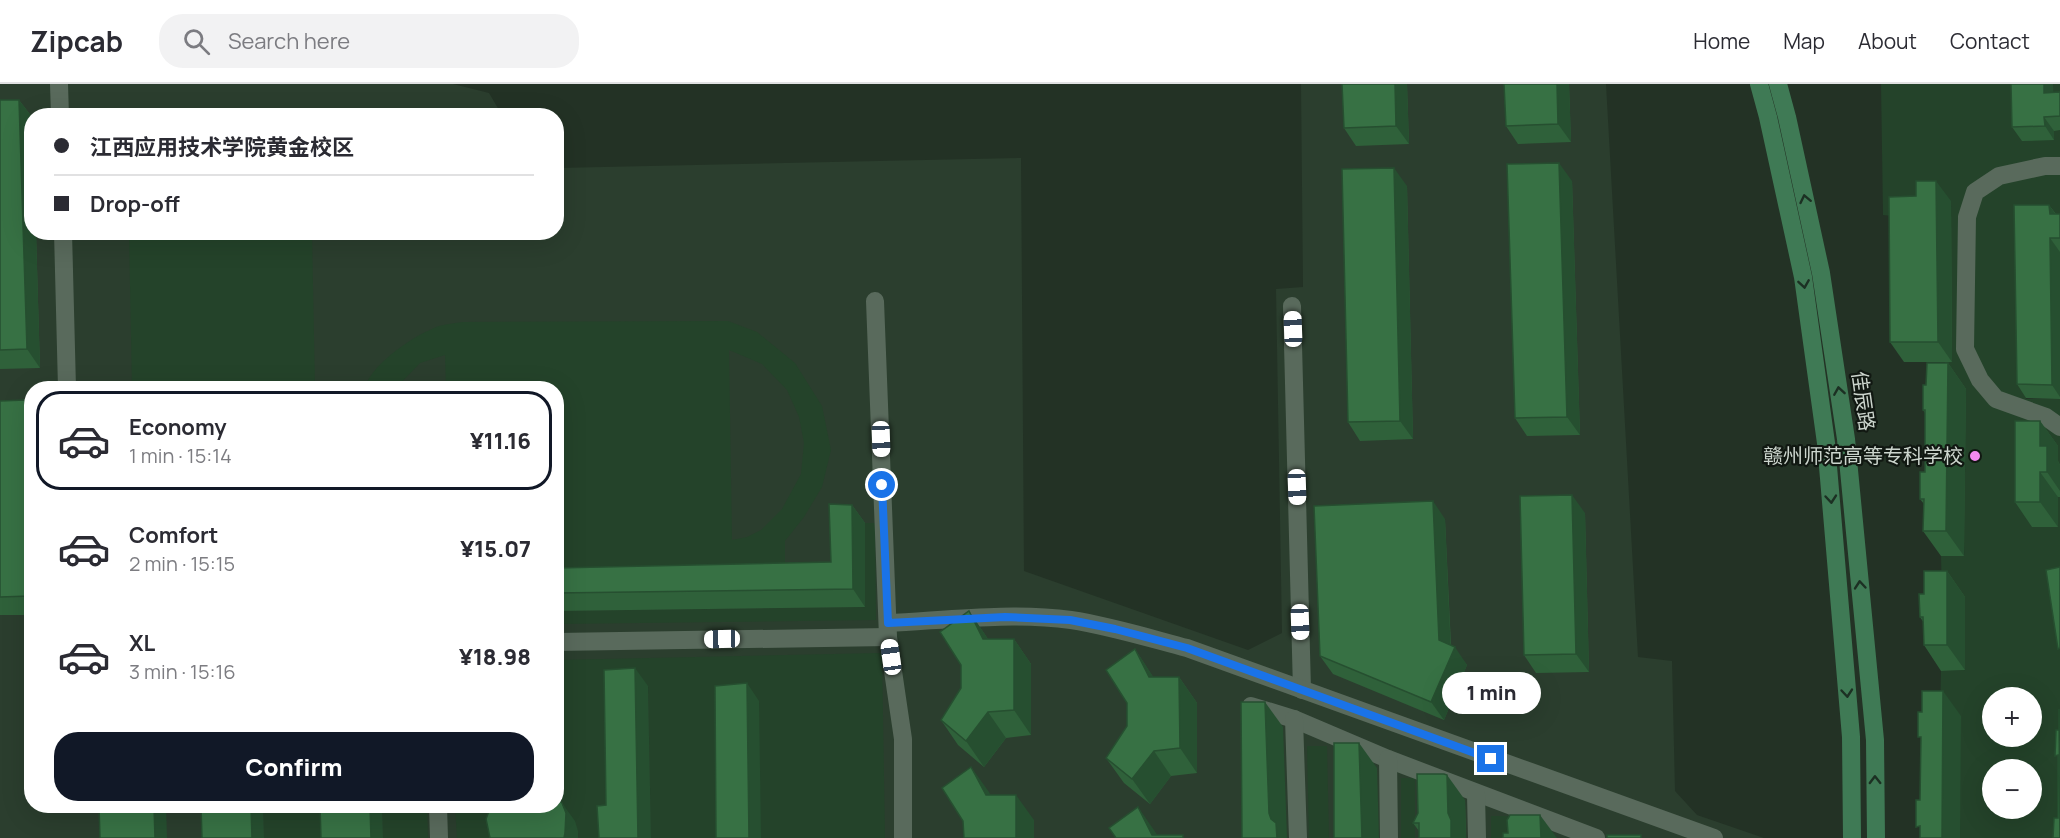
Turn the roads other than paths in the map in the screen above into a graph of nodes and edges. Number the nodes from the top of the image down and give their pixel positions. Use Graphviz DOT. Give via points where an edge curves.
graph roads {
  1 [pos="60,84"];
  2 [pos="1759,84"];
  3 [pos="1778,84"];
  4 [pos="60,108"];
  5 [pos="2060,166"];
  6 [pos="63,240"];
  7 [pos="875,301"];
  8 [pos="1292,306"];
  9 [pos="67,381"];
  10 [pos="2060,426"];
  11 [pos="888,630"];
  12 [pos="564,642"];
  13 [pos="1302,690"];
  14 [pos="1294,719"];
  15 [pos="1248,727"];
  16 [pos="1338,738"];
  17 [pos="1388,759"];
  18 [pos="1339,760"];
  19 [pos="1423,773"];
  20 [pos="1476,794"];
  21 [pos="1423,795"];
  22 [pos="1516,809"];
  23 [pos="438,813"];
  24 [pos="1517,828"];
  25 [pos="1574,834"];
  26 [pos="439,838"];
  27 [pos="903,838"];
  28 [pos="1298,838"];
  29 [pos="1389,838"];
  30 [pos="1477,838"];
  31 [pos="1596,838"];
  32 [pos="1714,838"];
  33 [pos="1852,838"];
  34 [pos="1876,838"];
  1 -- 4 [label="street"];
  2 -- 33 [label="main road, one-way" via="1803,277 1826,443 1851,737"];
  34 -- 3 [label="main road, 佳辰路, one-way" via="1875,740 1846,439 1821,273"];
  5 -- 10 [label="street" via="1999,176 1975,192 1967,217 1965,350 1980,380 1996,399"];
  6 -- 9 [label="street"];
  7 -- 11 [label="street"];
  8 -- 13 [label="street"];
  11 -- 12 [label="street"];
  11 -- 13 [label="street" via="1005,617 1070,620 1187,648"];
  11 -- 27 [label="street" via="903,739"];
  13 -- 32 [label="street"];
  14 -- 15 [label="street" via="1247,705"];
  14 -- 16 [label="street"];
  14 -- 28 [label="street"];
  16 -- 17 [label="street"];
  16 -- 18 [label="street"];
  17 -- 19 [label="street"];
  17 -- 29 [label="street"];
  19 -- 20 [label="street"];
  19 -- 21 [label="street"];
  20 -- 22 [label="street"];
  20 -- 30 [label="street"];
  22 -- 24 [label="street"];
  22 -- 25 [label="street"];
  23 -- 26 [label="street"];
  25 -- 31 [label="street"];
}
